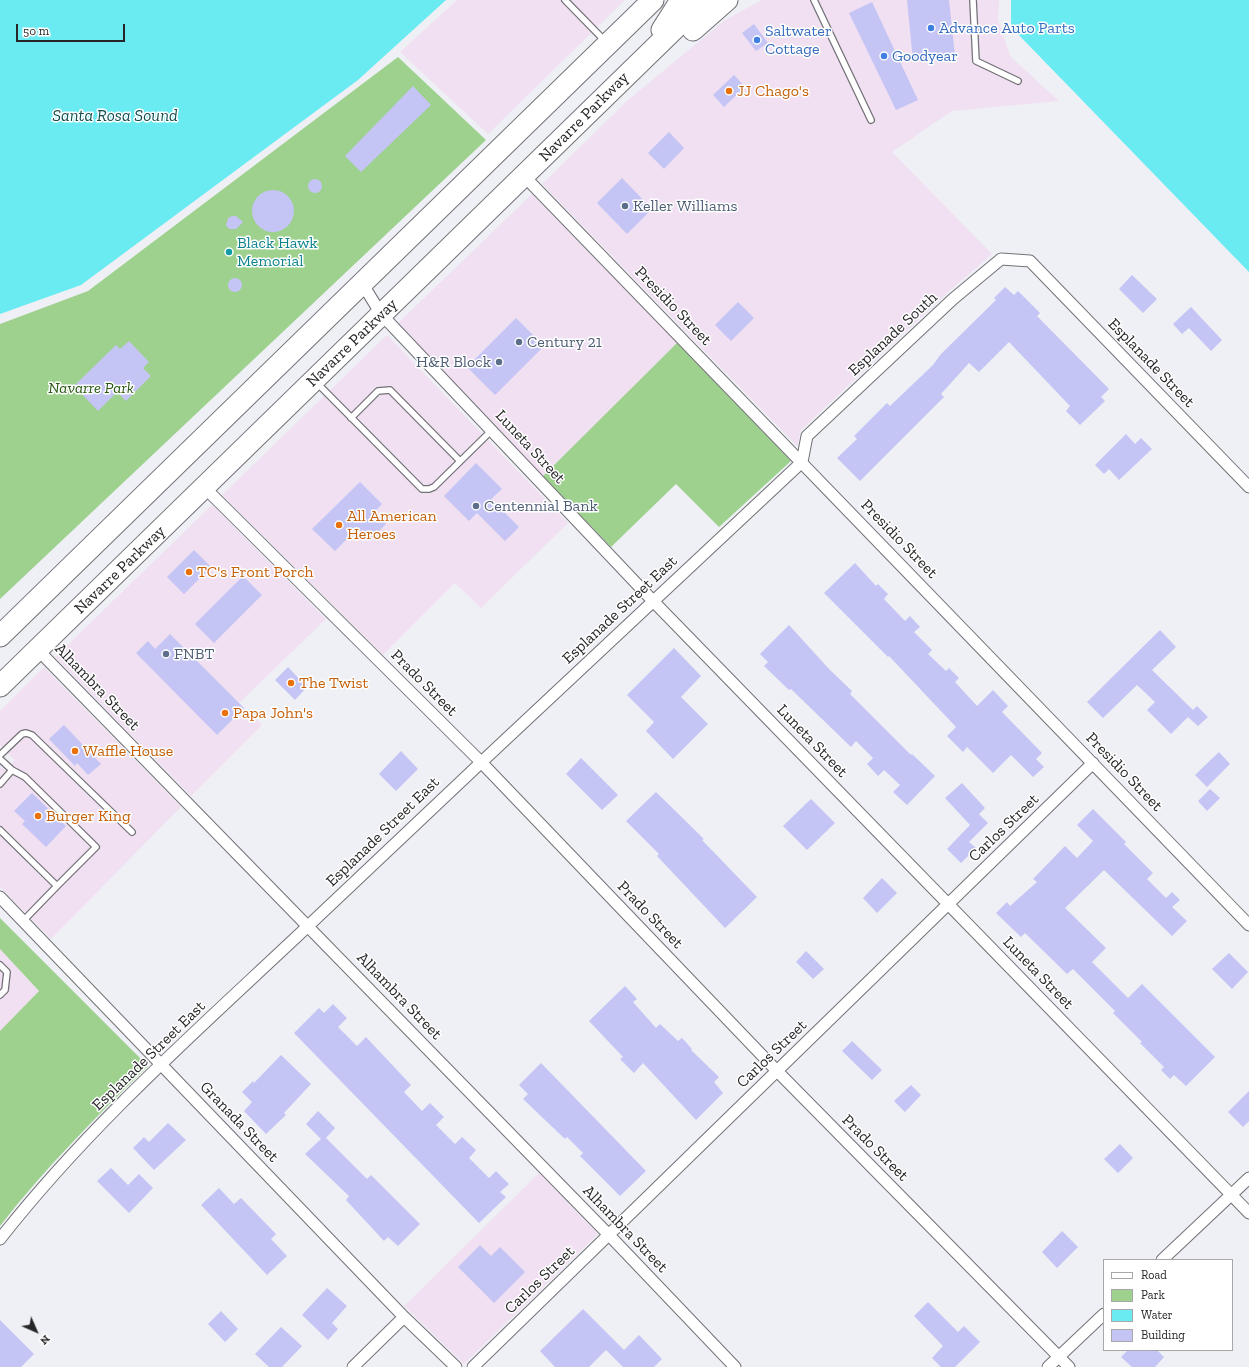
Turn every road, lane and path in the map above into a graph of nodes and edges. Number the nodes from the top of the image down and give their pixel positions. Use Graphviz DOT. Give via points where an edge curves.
graph roads {
  1 [pos="565,0"];
  2 [pos="653,0"];
  3 [pos="681,0"];
  4 [pos="704,0"];
  5 [pos="727,0"];
  6 [pos="814,0"];
  7 [pos="973,0"];
  8 [pos="608,44"];
  9 [pos="645,57"];
  10 [pos="1018,81"];
  11 [pos="871,120"];
  12 [pos="524,176"];
  13 [pos="1030,260"];
  14 [pos="362,283"];
  15 [pos="381,314"];
  16 [pos="314,380"];
  17 [pos="351,418"];
  18 [pos="492,430"];
  19 [pos="460,461"];
  20 [pos="802,462"];
  21 [pos="1249,487"];
  22 [pos="205,488"];
  23 [pos="653,601"];
  24 [pos="3,632"];
  25 [pos="38,650"];
  26 [pos="0,686"];
  27 [pos="0,755"];
  28 [pos="0,759"];
  29 [pos="480,762"];
  30 [pos="1093,763"];
  31 [pos="12,770"];
  32 [pos="0,784"];
  33 [pos="0,830"];
  34 [pos="132,832"];
  35 [pos="57,886"];
  36 [pos="0,897"];
  37 [pos="948,904"];
  38 [pos="23,921"];
  39 [pos="308,926"];
  40 [pos="1249,926"];
  41 [pos="0,965"];
  42 [pos="0,995"];
  43 [pos="162,1064"];
  44 [pos="778,1071"];
  45 [pos="1249,1178"];
  46 [pos="1231,1195"];
  47 [pos="1249,1213"];
  48 [pos="609,1235"];
  49 [pos="0,1239"];
  50 [pos="1163,1259"];
  51 [pos="1103,1315"];
  52 [pos="404,1317"];
  53 [pos="1059,1356"];
  54 [pos="353,1367"];
  55 [pos="456,1367"];
  56 [pos="473,1367"];
  57 [pos="735,1367"];
  58 [pos="1048,1367"];
  59 [pos="1069,1367"];
  1 -- 8 [label="lane"];
  2 -- 8 [label="highway"];
  3 -- 9 [label="highway"];
  4 -- 9 [label="highway, Navarre Parkway"];
  5 -- 12 [label="highway" via="564,157"];
  6 -- 11 [label="lane"];
  7 -- 10 [label="lane" via="976,61"];
  8 -- 14 [label="highway"];
  9 -- 12 [label="highway, Navarre Parkway"];
  12 -- 15 [label="highway, Navarre Parkway"];
  12 -- 20 [label="street, Presidio Street"];
  13 -- 20 [label="street, Esplanade South" via="1001,259 953,299 807,436"];
  13 -- 21 [label="street, Esplanade Street"];
  14 -- 15 [label="street, Luneta Street"];
  14 -- 24 [label="highway"];
  15 -- 16 [label="highway, Navarre Parkway"];
  15 -- 18 [label="street, Luneta Street"];
  16 -- 17 [label="lane"];
  16 -- 22 [label="highway, Navarre Parkway"];
  17 -- 19 [label="lane" via="422,489 434,487"];
  17 -- 19 [label="lane" via="378,391 390,390"];
  18 -- 19 [label="lane"];
  18 -- 23 [label="street, Luneta Street"];
  20 -- 23 [label="street, Esplanade Street East"];
  20 -- 30 [label="street, Presidio Street"];
  22 -- 25 [label="highway, Navarre Parkway"];
  22 -- 29 [label="street, Prado Street"];
  23 -- 29 [label="street, Esplanade Street East"];
  23 -- 37 [label="street, Luneta Street"];
  25 -- 26 [label="highway, Navarre Parkway"];
  25 -- 39 [label="street, Alhambra Street"];
  27 -- 34 [label="lane" via="22,734 32,735"];
  28 -- 31 [label="lane"];
  29 -- 39 [label="street, Esplanade Street East"];
  29 -- 44 [label="street, Prado Street"];
  30 -- 37 [label="street, Carlos Street"];
  30 -- 40 [label="street, Presidio Street"];
  31 -- 32 [label="lane"];
  31 -- 35 [label="lane" via="26,777 96,847"];
  33 -- 35 [label="lane"];
  35 -- 38 [label="lane"];
  36 -- 38 [label="street, Granada Street"];
  37 -- 44 [label="street, Carlos Street"];
  37 -- 46 [label="street, Luneta Street"];
  38 -- 43 [label="street, Granada Street"];
  39 -- 43 [label="street, Esplanade Street East"];
  39 -- 48 [label="street, Alhambra Street"];
  41 -- 42 [label="lane" via="7,972 5,990"];
  43 -- 49 [label="street, Esplanade Street East" via="82,1143 34,1196"];
  43 -- 52 [label="street, Granada Street"];
  44 -- 48 [label="street, Carlos Street"];
  44 -- 53 [label="street, Prado Street"];
  45 -- 46 [label="street"];
  46 -- 47 [label="street, Luneta Street"];
  46 -- 50 [label="street"];
  48 -- 56 [label="street, Carlos Street"];
  48 -- 57 [label="street, Alhambra Street"];
  51 -- 53 [label="street"];
  52 -- 54 [label="street"];
  52 -- 55 [label="street, Granada Street"];
  53 -- 58 [label="street"];
  53 -- 59 [label="street, Prado Street"];
}
